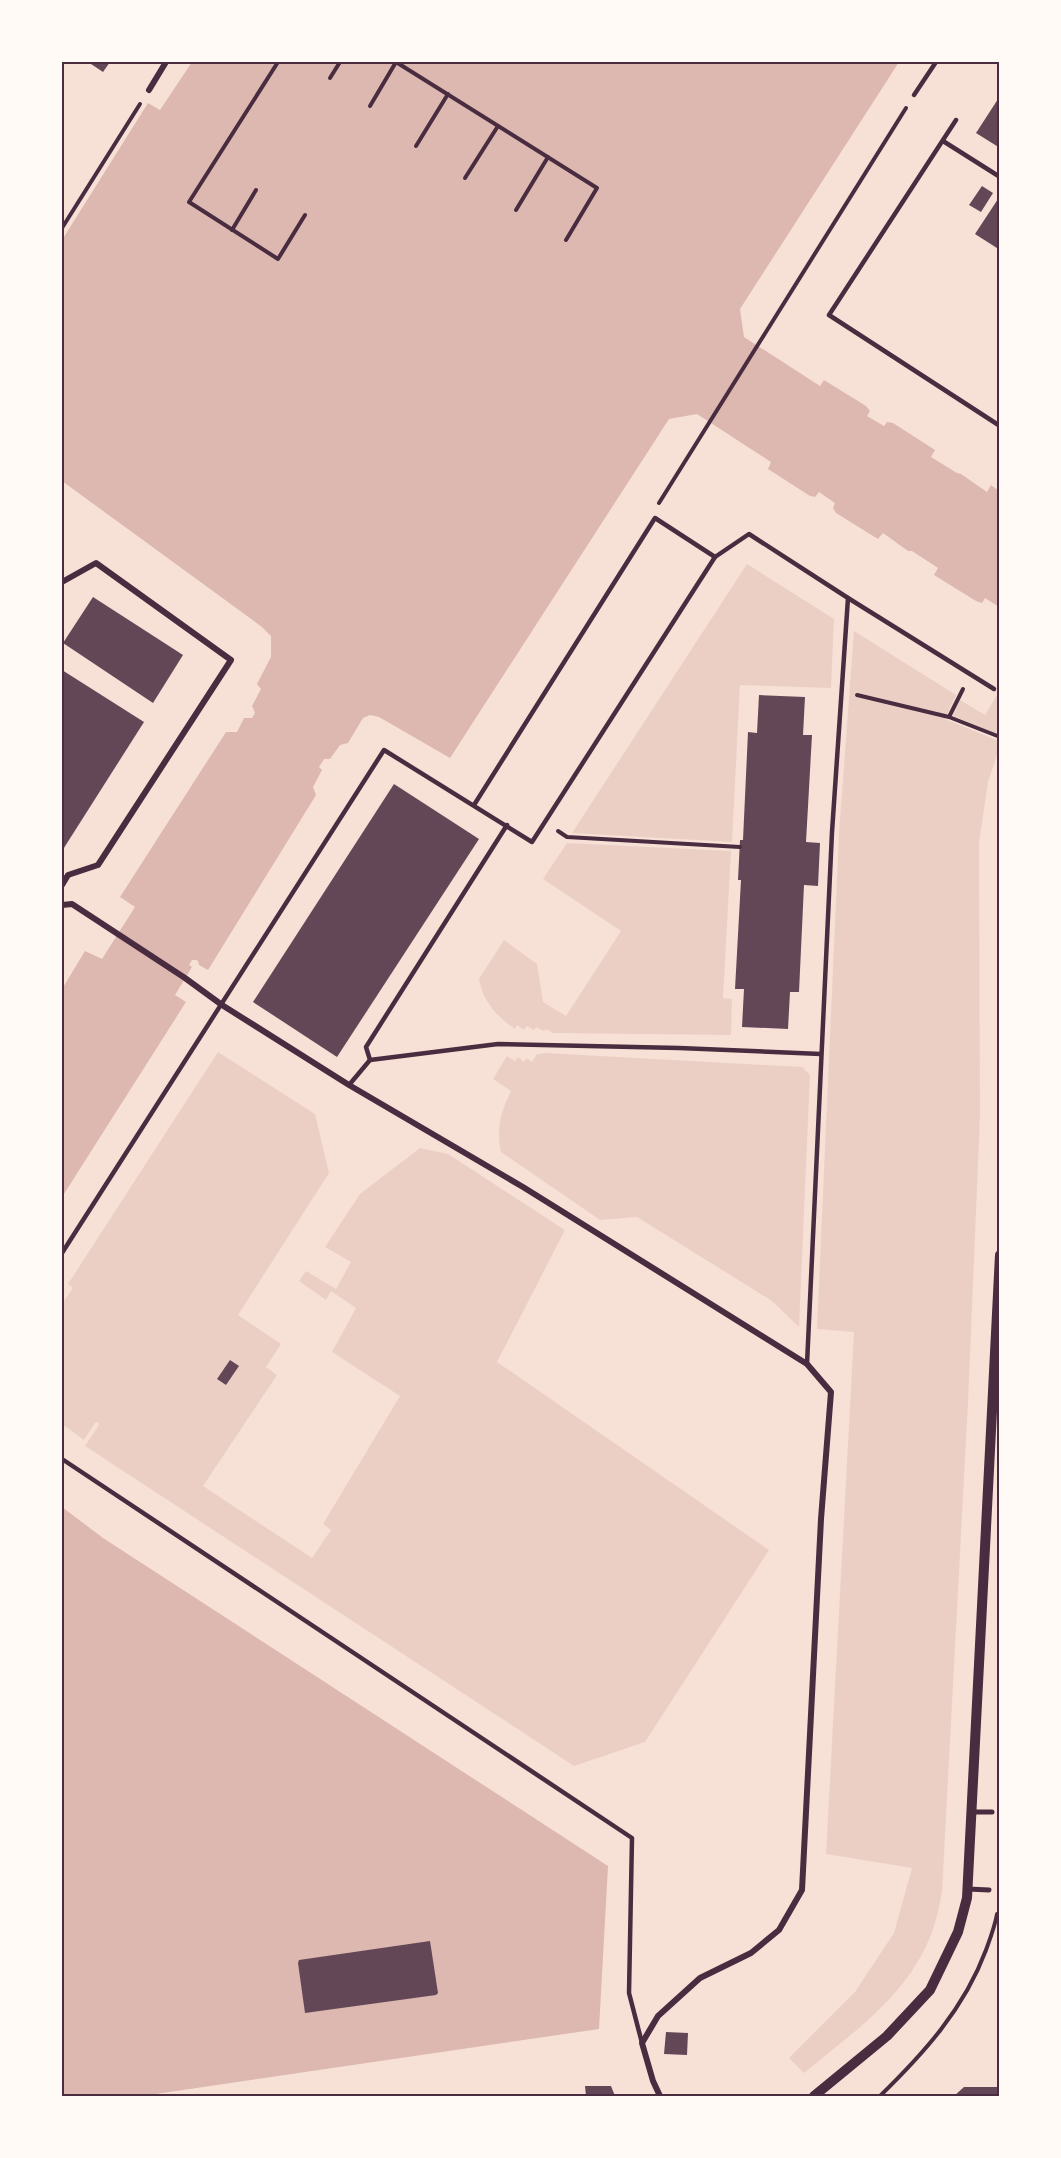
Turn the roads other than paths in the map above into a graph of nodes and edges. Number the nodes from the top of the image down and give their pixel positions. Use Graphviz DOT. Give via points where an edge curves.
graph roads {
  1 [pos="166,62"];
  2 [pos="936,62"];
  3 [pos="149,90"];
  4 [pos="914,95"];
  5 [pos="956,120"];
  6 [pos="943,141"];
  7 [pos="999,177"];
  8 [pos="999,426"];
  9 [pos="716,557"];
  10 [pos="62,582"];
  11 [pos="848,598"];
  12 [pos="994,689"];
  13 [pos="474,805"];
  14 [pos="507,825"];
  15 [pos="62,885"];
  16 [pos="62,904"];
  17 [pos="222,1005"];
  18 [pos="821,1054"];
  19 [pos="370,1060"];
  20 [pos="348,1085"];
  21 [pos="62,1253"];
  22 [pos="999,1255"];
  23 [pos="807,1364"];
  24 [pos="62,1459"];
  25 [pos="973,1812"];
  26 [pos="992,1812"];
  27 [pos="968,1889"];
  28 [pos="989,1890"];
  29 [pos="642,2043"];
  30 [pos="660,2097"];
  31 [pos="814,2097"];
  1 -- 3 [label="street"];
  2 -- 4 [label="lane"];
  5 -- 6 [label="lane"];
  6 -- 7 [label="lane"];
  6 -- 8 [label="lane" via="829,315"];
  9 -- 11 [label="lane" via="749,534"];
  9 -- 13 [label="lane" via="655,518"];
  9 -- 14 [label="lane" via="532,842"];
  10 -- 15 [label="street" via="96,563 231,660 98,865 68,875"];
  11 -- 12 [label="lane"];
  11 -- 18 [label="lane"];
  13 -- 14 [label="lane"];
  13 -- 17 [label="lane" via="384,750"];
  14 -- 19 [label="lane" via="366,1047"];
  16 -- 17 [label="street" via="72,904"];
  17 -- 20 [label="street"];
  17 -- 21 [label="lane"];
  18 -- 19 [label="lane" via="498,1044"];
  18 -- 23 [label="lane"];
  19 -- 20 [label="lane"];
  20 -- 23 [label="street" via="524,1187"];
  22 -- 25 [label="street"];
  23 -- 29 [label="street" via="831,1392 802,1890 779,1930 751,1953 700,1978 658,2016"];
  24 -- 29 [label="lane" via="632,1838 629,1994"];
  25 -- 26 [label="street"];
  25 -- 27 [label="street"];
  27 -- 28 [label="street"];
  27 -- 31 [label="street" via="958,1932 930,1990 887,2036"];
  29 -- 30 [label="street"];
}
